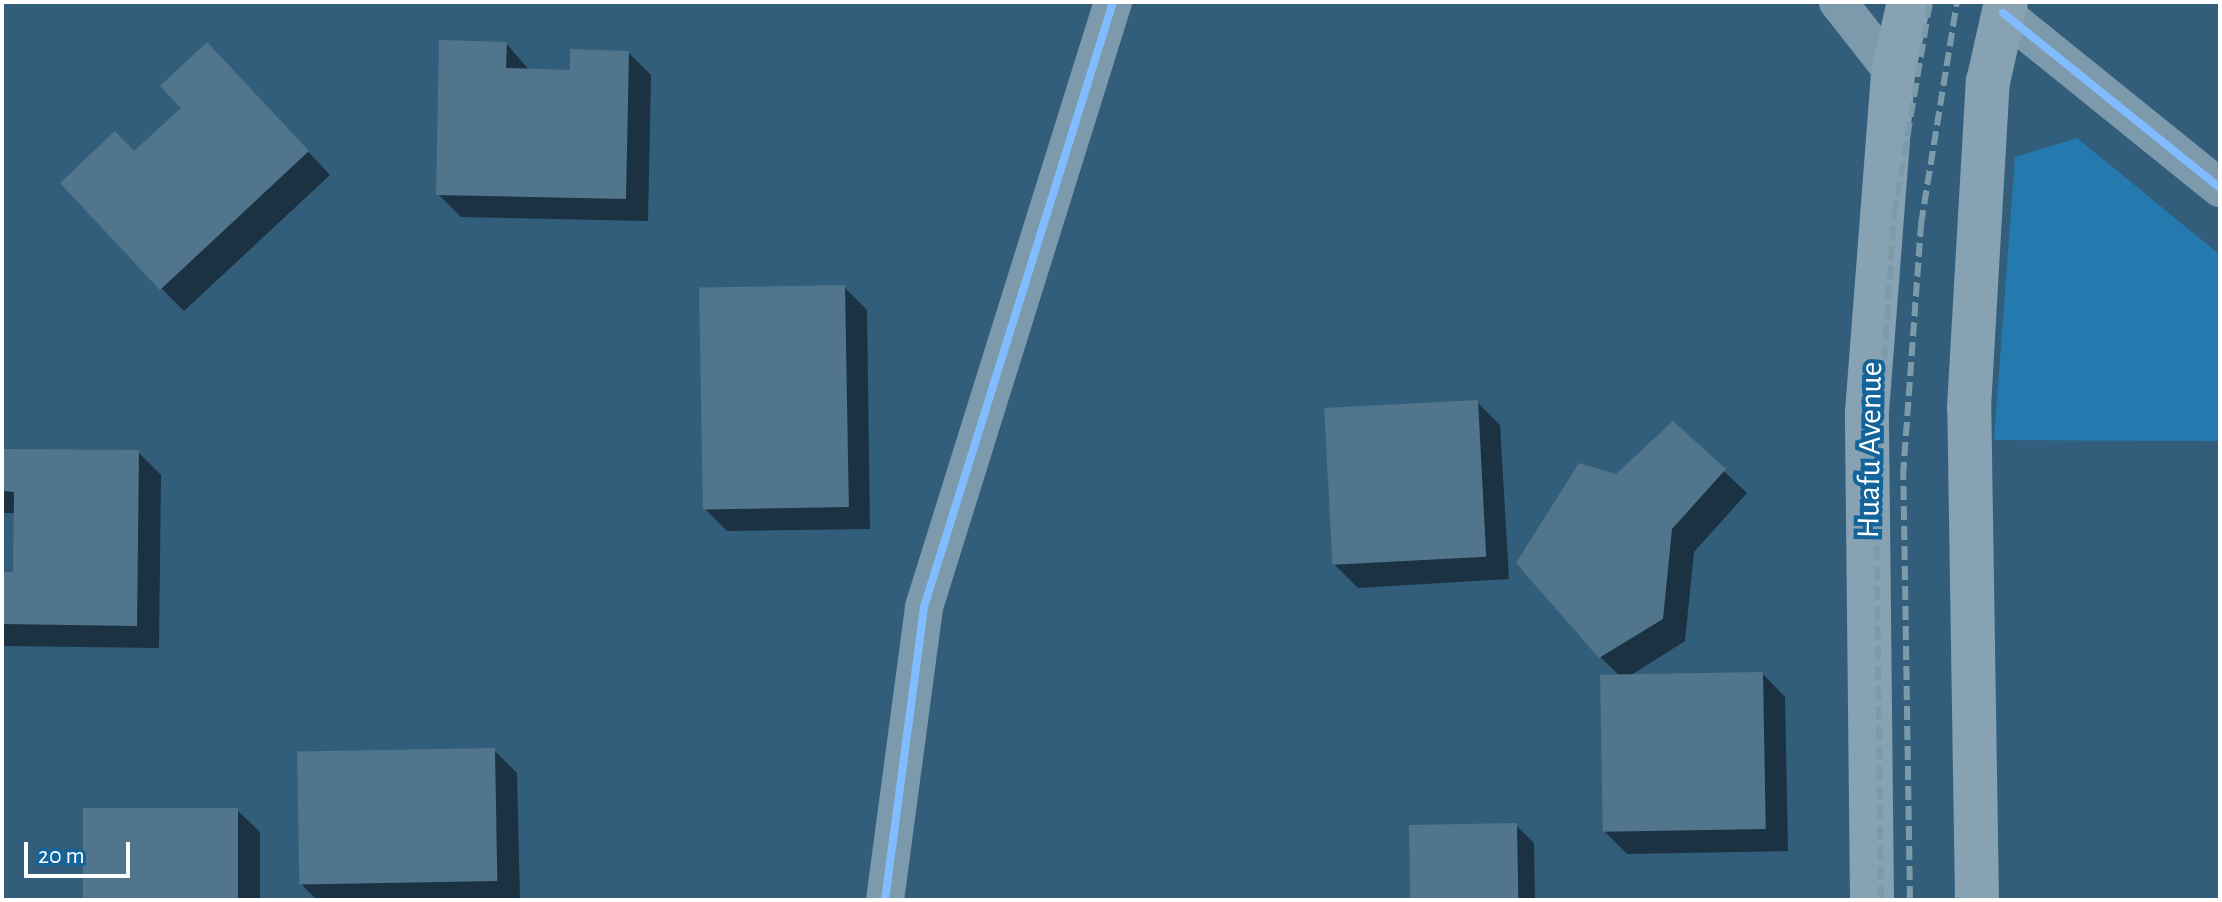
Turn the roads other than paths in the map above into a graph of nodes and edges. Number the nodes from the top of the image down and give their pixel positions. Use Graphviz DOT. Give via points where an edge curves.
graph roads {
  1 [pos="1113,2"];
  2 [pos="1838,2"];
  3 [pos="1909,2"];
  4 [pos="2004,7"];
  5 [pos="1893,72"];
  6 [pos="2220,188"];
  7 [pos="885,900"];
  8 [pos="1872,900"];
  9 [pos="1977,900"];
  1 -- 7 [label="street" via="924,607"];
  2 -- 5 [label="street"];
  3 -- 5 [label="main road, Huafu Avenue"];
  4 -- 6 [label="street"];
  4 -- 9 [label="main road" via="1988,82 1969,407"];
  5 -- 8 [label="main road, Huafu Avenue" via="1867,412"];
}
